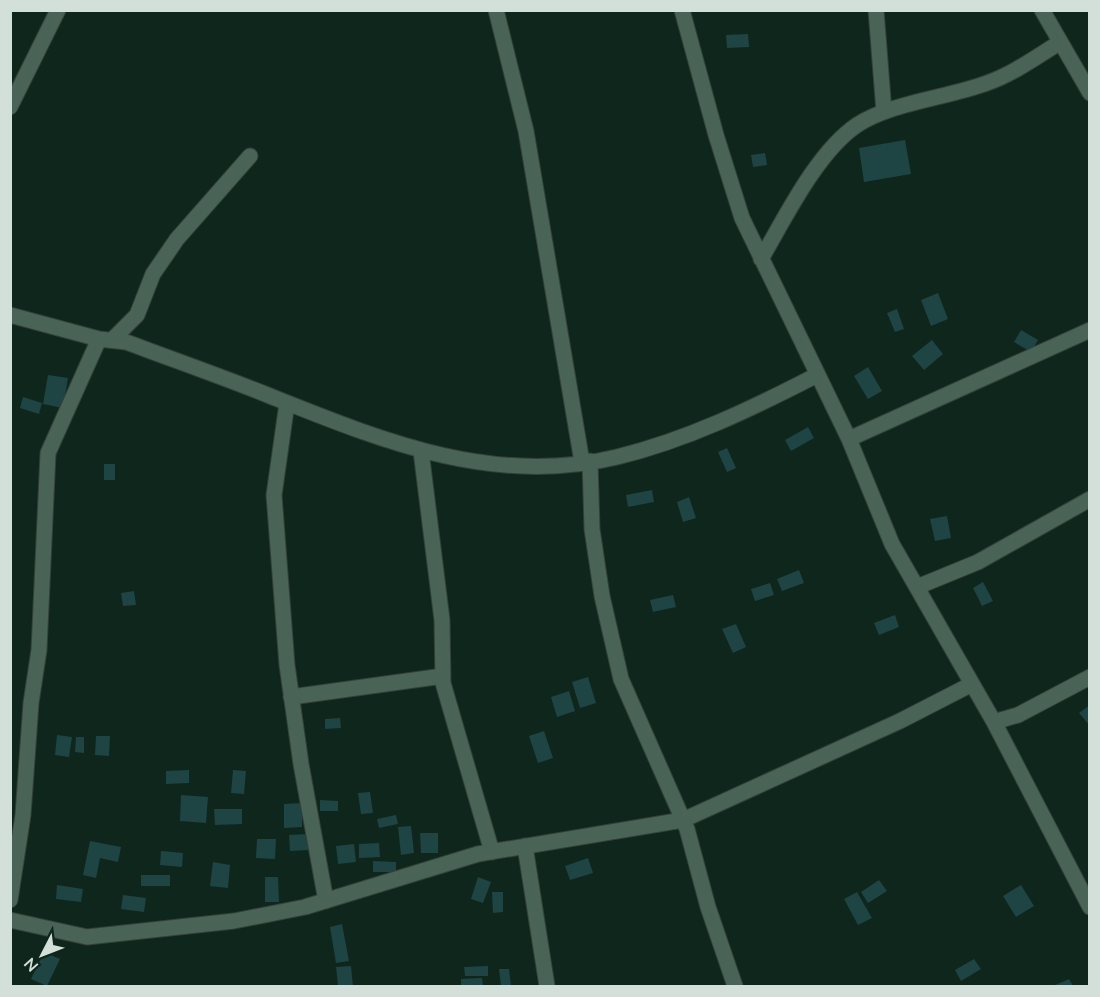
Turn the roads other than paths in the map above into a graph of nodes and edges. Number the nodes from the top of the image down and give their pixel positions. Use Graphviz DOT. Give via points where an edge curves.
graph roads {
  1 [pos="58,10"];
  2 [pos="496,10"];
  3 [pos="682,10"];
  4 [pos="876,10"];
  5 [pos="1042,10"];
  6 [pos="1059,43"];
  7 [pos="1089,93"];
  8 [pos="10,107"];
  9 [pos="884,112"];
  10 [pos="250,156"];
  11 [pos="761,259"];
  12 [pos="10,315"];
  13 [pos="1089,330"];
  14 [pos="105,340"];
  15 [pos="818,375"];
  16 [pos="287,403"];
  17 [pos="849,439"];
  18 [pos="421,451"];
  19 [pos="586,462"];
  20 [pos="1089,499"];
  21 [pos="917,587"];
  22 [pos="443,676"];
  23 [pos="1089,677"];
  24 [pos="972,684"];
  25 [pos="291,697"];
  26 [pos="994,722"];
  27 [pos="17,784"];
  28 [pos="683,820"];
  29 [pos="525,846"];
  30 [pos="492,852"];
  31 [pos="10,900"];
  32 [pos="326,901"];
  33 [pos="1089,907"];
  34 [pos="12,924"];
  35 [pos="547,987"];
  36 [pos="735,987"];
  1 -- 8 [label="street"];
  2 -- 19 [label="street" via="526,131"];
  3 -- 11 [label="street" via="742,218"];
  4 -- 9 [label="street"];
  5 -- 6 [label="street"];
  6 -- 7 [label="street"];
  6 -- 9 [label="street" via="988,82"];
  9 -- 11 [label="street" via="856,126 836,143"];
  10 -- 14 [label="street" via="177,239 153,274 137,315"];
  11 -- 15 [label="street"];
  12 -- 14 [label="street"];
  13 -- 17 [label="street"];
  14 -- 16 [label="street" via="126,342"];
  14 -- 27 [label="street" via="48,453 43,588"];
  15 -- 17 [label="street"];
  15 -- 19 [label="street" via="683,438 615,458"];
  16 -- 18 [label="street"];
  16 -- 25 [label="street" via="274,495"];
  17 -- 21 [label="street" via="892,544"];
  18 -- 19 [label="street" via="492,466 548,467"];
  18 -- 22 [label="street" via="442,620"];
  19 -- 28 [label="street" via="602,596 621,679"];
  20 -- 21 [label="street" via="978,562"];
  21 -- 24 [label="street"];
  22 -- 25 [label="street"];
  22 -- 30 [label="street"];
  23 -- 26 [label="street" via="1018,715"];
  24 -- 26 [label="street"];
  24 -- 28 [label="street"];
  25 -- 32 [label="street"];
  26 -- 33 [label="street"];
  27 -- 31 [label="street" via="23,815"];
  28 -- 29 [label="street"];
  28 -- 36 [label="street"];
  29 -- 30 [label="street"];
  29 -- 35 [label="street"];
  30 -- 32 [label="street"];
  32 -- 34 [label="street" via="234,921 87,937"];
}
